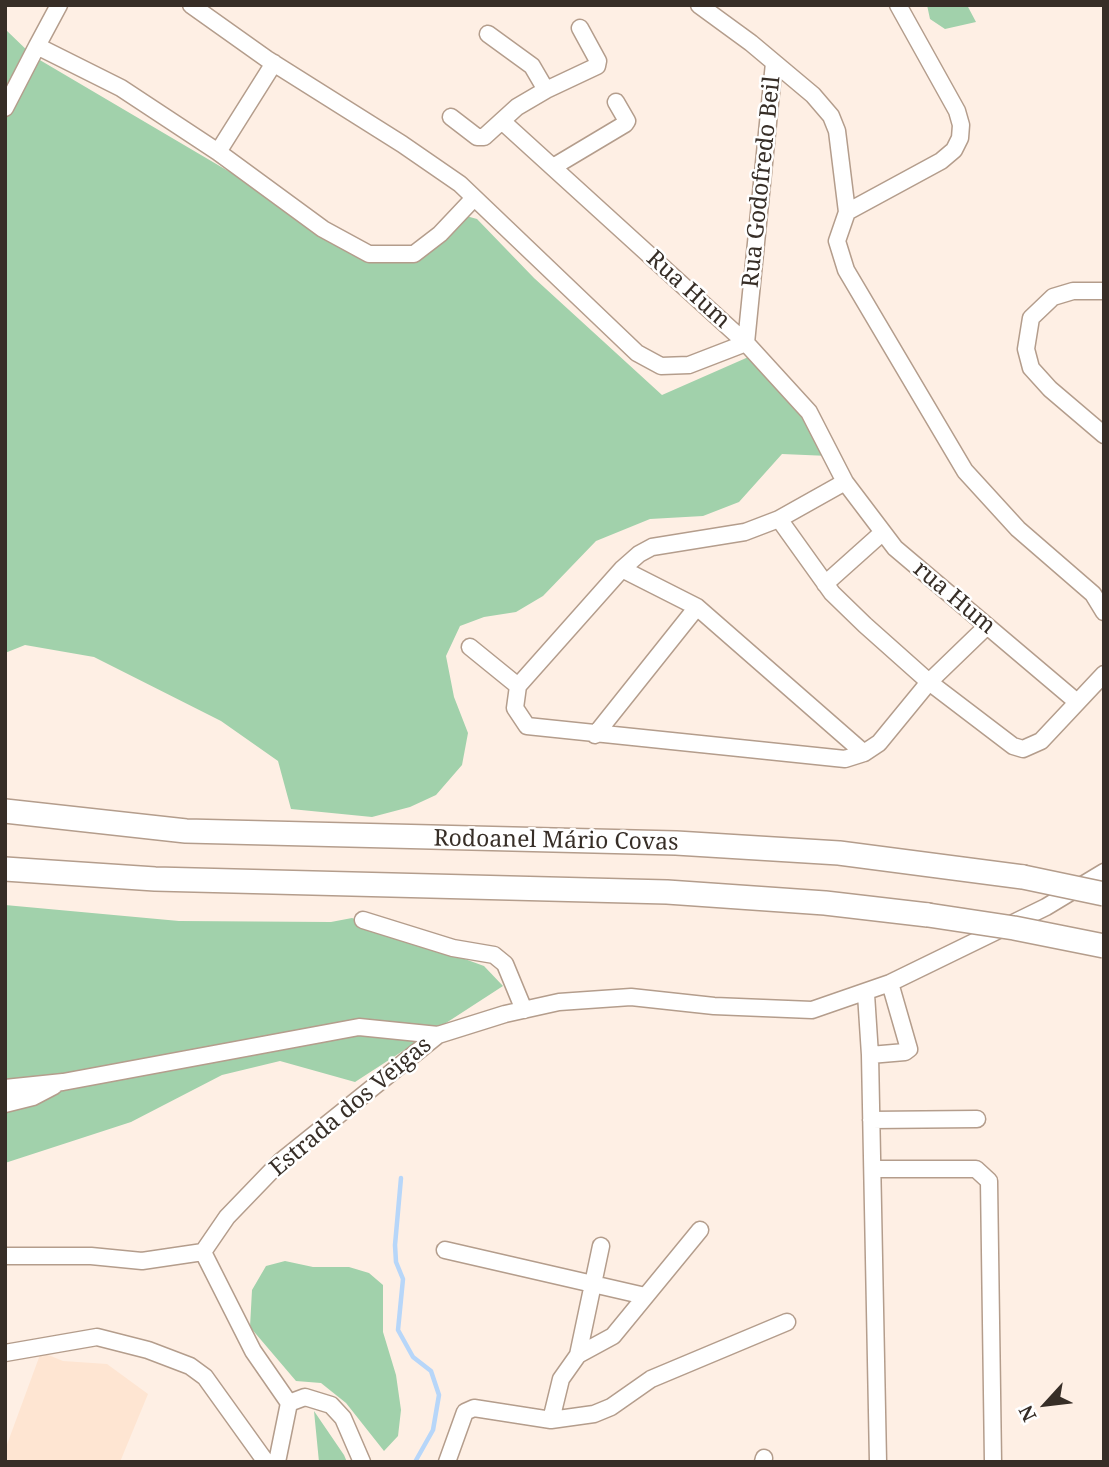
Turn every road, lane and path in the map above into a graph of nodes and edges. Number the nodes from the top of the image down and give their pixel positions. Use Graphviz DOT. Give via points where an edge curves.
graph roads {
  1 [pos="60,5"];
  2 [pos="191,5"];
  3 [pos="699,5"];
  4 [pos="898,5"];
  5 [pos="580,28"];
  6 [pos="488,34"];
  7 [pos="37,46"];
  8 [pos="274,63"];
  9 [pos="774,63"];
  10 [pos="546,90"];
  11 [pos="616,102"];
  12 [pos="5,108"];
  13 [pos="451,117"];
  14 [pos="503,122"];
  15 [pos="218,152"];
  16 [pos="553,167"];
  17 [pos="474,198"];
  18 [pos="847,212"];
  19 [pos="1104,291"];
  20 [pos="746,343"];
  21 [pos="1104,435"];
  22 [pos="845,482"];
  23 [pos="779,519"];
  24 [pos="882,533"];
  25 [pos="622,569"];
  26 [pos="825,584"];
  27 [pos="697,607"];
  28 [pos="1104,612"];
  29 [pos="987,626"];
  30 [pos="470,647"];
  31 [pos="1104,674"];
  32 [pos="929,682"];
  33 [pos="518,686"];
  34 [pos="1077,702"];
  35 [pos="595,735"];
  36 [pos="864,753"];
  37 [pos="5,811"];
  38 [pos="5,869"];
  39 [pos="1104,872"];
  40 [pos="1104,894"];
  41 [pos="363,920"];
  42 [pos="1104,946"];
  43 [pos="890,983"];
  44 [pos="866,994"];
  45 [pos="524,1010"];
  46 [pos="438,1035"];
  47 [pos="870,1055"];
  48 [pos="63,1082"];
  49 [pos="5,1088"];
  50 [pos="5,1104"];
  51 [pos="977,1119"];
  52 [pos="871,1120"];
  53 [pos="873,1169"];
  54 [pos="700,1230"];
  55 [pos="601,1246"];
  56 [pos="445,1250"];
  57 [pos="203,1252"];
  58 [pos="5,1256"];
  59 [pos="593,1284"];
  60 [pos="645,1296"];
  61 [pos="787,1322"];
  62 [pos="5,1353"];
  63 [pos="578,1355"];
  64 [pos="289,1403"];
  65 [pos="551,1420"];
  66 [pos="266,1462"];
  67 [pos="277,1462"];
  68 [pos="362,1462"];
  69 [pos="447,1462"];
  70 [pos="878,1462"];
  71 [pos="993,1462"];
  1 -- 7 [label="street"];
  2 -- 8 [label="street"];
  3 -- 9 [label="street"];
  4 -- 18 [label="street" via="957,111 960,138 941,161"];
  5 -- 10 [label="street" via="597,66"];
  6 -- 10 [label="street" via="532,66"];
  7 -- 12 [label="street"];
  7 -- 15 [label="street" via="121,88"];
  8 -- 15 [label="street"];
  8 -- 17 [label="street" via="402,144"];
  9 -- 18 [label="street" via="831,116"];
  9 -- 20 [label="street, Rua Godofredo Beil"];
  10 -- 14 [label="street" via="517,107"];
  11 -- 16 [label="street" via="625,124"];
  13 -- 14 [label="street" via="477,137"];
  14 -- 16 [label="street, Rua Hum"];
  15 -- 17 [label="street" via="323,229 369,254 414,254"];
  16 -- 20 [label="street, Rua Hum"];
  17 -- 20 [label="street" via="637,353 662,366 689,365"];
  18 -- 28 [label="street" via="837,241 846,270 965,471 1018,529 1093,594"];
  19 -- 21 [label="street" via="1073,291 1053,297 1031,318 1026,349 1031,368 1050,389"];
  20 -- 22 [label="street, Rua Hum" via="809,412"];
  22 -- 23 [label="street"];
  22 -- 24 [label="street, rua Hum"];
  23 -- 25 [label="street" via="745,531 652,547"];
  23 -- 26 [label="street"];
  24 -- 26 [label="street"];
  24 -- 29 [label="street, rua Hum"];
  25 -- 27 [label="street"];
  25 -- 33 [label="street"];
  26 -- 32 [label="street"];
  27 -- 35 [label="street"];
  27 -- 36 [label="street"];
  29 -- 32 [label="street"];
  29 -- 34 [label="street, rua Hum"];
  30 -- 33 [label="street"];
  31 -- 34 [label="street"];
  32 -- 34 [label="street" via="1023,749 1041,741"];
  32 -- 36 [label="street" via="879,743"];
  33 -- 35 [label="street" via="515,708 527,726"];
  35 -- 36 [label="street" via="845,759"];
  37 -- 40 [label="highway, Rodoanel Mário Covas, bridge" via="225,833 676,843 839,853 1023,877"];
  38 -- 42 [label="highway, Rodoanel Mário Covas, bridge" via="155,879 667,892 788,900 928,915"];
  39 -- 43 [label="street" via="1046,908"];
  41 -- 45 [label="street" via="453,948 494,955 505,964"];
  43 -- 44 [label="street"];
  43 -- 47 [label="street" via="909,1049"];
  44 -- 45 [label="street" via="801,1011 631,997 559,1002"];
  44 -- 47 [label="street"];
  45 -- 46 [label="street"];
  46 -- 48 [label="street" via="359,1027"];
  46 -- 57 [label="street, Estrada dos Veigas" via="280,1162 228,1217"];
  47 -- 52 [label="street"];
  48 -- 49 [label="street"];
  48 -- 50 [label="street"];
  51 -- 52 [label="street"];
  52 -- 53 [label="street"];
  53 -- 70 [label="street"];
  53 -- 71 [label="street" via="976,1169 989,1181"];
  54 -- 60 [label="street"];
  55 -- 59 [label="street"];
  56 -- 59 [label="street"];
  57 -- 58 [label="street" via="142,1261"];
  57 -- 64 [label="street" via="253,1351"];
  59 -- 60 [label="street"];
  59 -- 63 [label="street"];
  60 -- 63 [label="street" via="612,1336"];
  61 -- 65 [label="street" via="695,1359 594,1414"];
  62 -- 66 [label="street" via="97,1337 190,1366 205,1377"];
  63 -- 65 [label="street" via="561,1379"];
  64 -- 67 [label="street"];
  64 -- 68 [label="street" via="305,1397 331,1405 349,1430"];
  65 -- 69 [label="street" via="474,1408 465,1412"];
}
